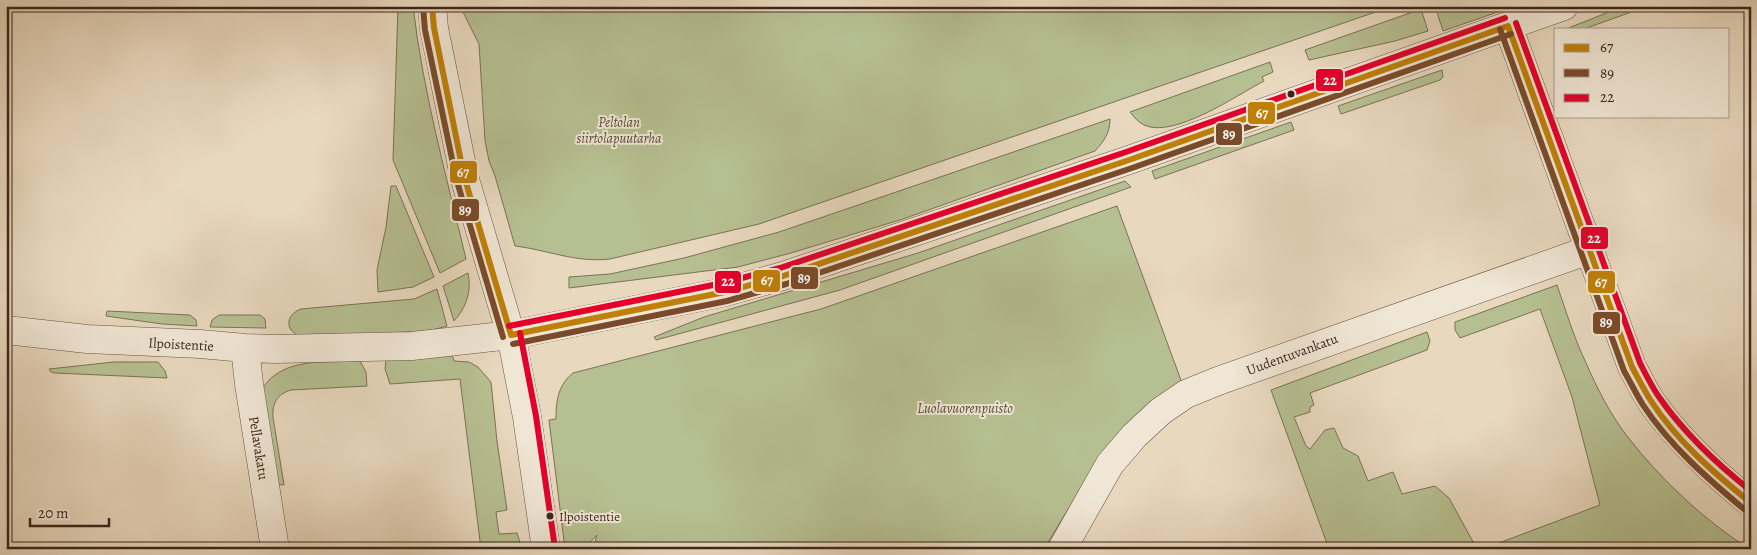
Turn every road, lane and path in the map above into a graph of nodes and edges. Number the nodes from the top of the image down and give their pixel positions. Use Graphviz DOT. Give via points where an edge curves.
graph roads {
  1 [pos="432,6"];
  2 [pos="1564,6"];
  3 [pos="1508,26"];
  4 [pos="1589,250"];
  5 [pos="6,330"];
  6 [pos="511,335"];
  7 [pos="245,348"];
  8 [pos="1751,503"];
  9 [pos="275,549"];
  10 [pos="546,549"];
  11 [pos="1062,549"];
  1 -- 6 [label="street" via="464,176"];
  2 -- 3 [label="street, Ilpoistentie"];
  3 -- 4 [label="street"];
  3 -- 6 [label="street, Ilpoistentie" via="1134,158 783,276 725,292"];
  4 -- 8 [label="street" via="1626,355 1652,404 1716,475"];
  4 -- 11 [label="street, Uudentuvankatu" via="1186,394 1135,434 1110,464"];
  5 -- 7 [label="street, Ilpoistentie" via="87,339"];
  6 -- 7 [label="street, Ilpoistentie" via="412,346"];
  6 -- 10 [label="street" via="527,417"];
  7 -- 9 [label="street, Pellavakatu"];
}
